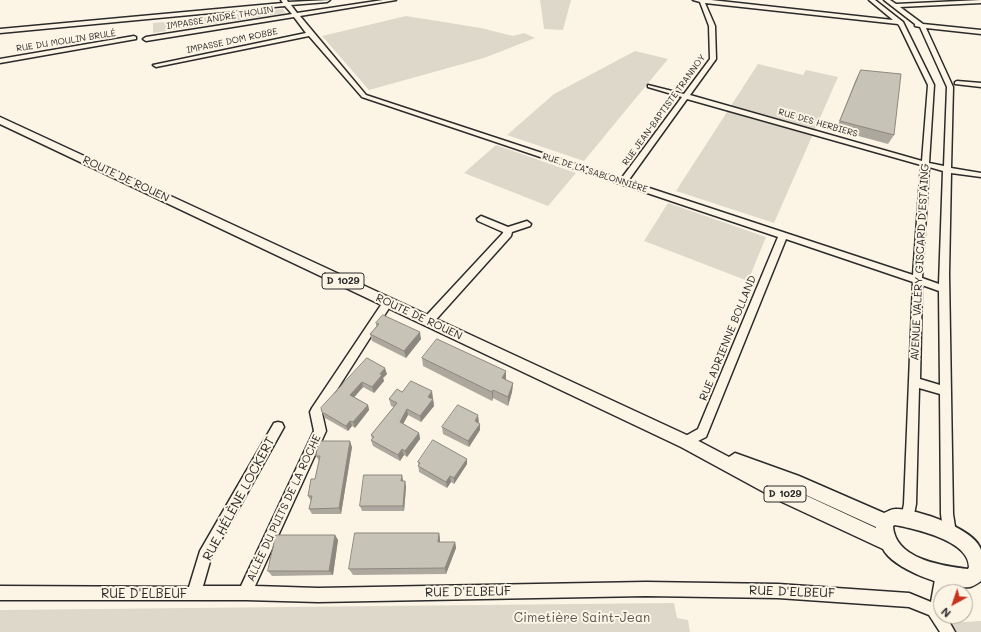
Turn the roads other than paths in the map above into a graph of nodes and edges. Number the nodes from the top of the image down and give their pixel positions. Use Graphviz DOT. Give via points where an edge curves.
graph roads {
  1 [pos="327,0"];
  2 [pos="393,0"];
  3 [pos="699,0"];
  4 [pos="752,0"];
  5 [pos="872,0"];
  6 [pos="887,0"];
  7 [pos="981,1"];
  8 [pos="286,2"];
  9 [pos="766,2"];
  10 [pos="895,6"];
  11 [pos="771,8"];
  12 [pos="295,16"];
  13 [pos="893,16"];
  14 [pos="910,17"];
  15 [pos="900,23"];
  16 [pos="921,25"];
  17 [pos="981,25"];
  18 [pos="0,31"];
  19 [pos="981,32"];
  20 [pos="310,34"];
  21 [pos="134,38"];
  22 [pos="146,39"];
  23 [pos="0,61"];
  24 [pos="156,65"];
  25 [pos="957,83"];
  26 [pos="981,85"];
  27 [pos="650,86"];
  28 [pos="686,96"];
  29 [pos="0,120"];
  30 [pos="925,164"];
  31 [pos="948,170"];
  32 [pos="981,175"];
  33 [pos="623,182"];
  34 [pos="481,219"];
  35 [pos="527,224"];
  36 [pos="507,230"];
  37 [pos="783,235"];
  38 [pos="918,281"];
  39 [pos="945,289"];
  40 [pos="388,302"];
  41 [pos="428,321"];
  42 [pos="913,382"];
  43 [pos="946,391"];
  44 [pos="278,427"];
  45 [pos="686,442"];
  46 [pos="907,519"];
  47 [pos="884,522"];
  48 [pos="949,533"];
  49 [pos="886,542"];
  50 [pos="975,548"];
  51 [pos="979,572"];
  52 [pos="942,573"];
  53 [pos="941,584"];
  54 [pos="0,593"];
  55 [pos="246,593"];
  56 [pos="194,594"];
  57 [pos="933,610"];
  1 -- 8 [label="street"];
  2 -- 12 [label="street, IMPASSE ANDRÉ THOUIN"];
  3 -- 11 [label="street"];
  3 -- 28 [label="street, RUE JEAN-BAPTISTE TRANNOY" via="712,26 713,58"];
  4 -- 9 [label="street"];
  5 -- 13 [label="street, AVENUE VALÉRY GISCARD D'ESTAING"];
  6 -- 10 [label="street"];
  7 -- 10 [label="street"];
  8 -- 12 [label="street, RUE DE LA SABLONNIÈRE"];
  8 -- 18 [label="street"];
  9 -- 11 [label="street"];
  9 -- 13 [label="street"];
  10 -- 14 [label="street"];
  11 -- 15 [label="street"];
  12 -- 20 [label="street, RUE DE LA SABLONNIÈRE"];
  12 -- 22 [label="street, IMPASSE ANDRÉ THOUIN"];
  13 -- 14 [label="street"];
  13 -- 15 [label="street, AVENUE VALÉRY GISCARD D'ESTAING"];
  14 -- 16 [label="street"];
  14 -- 17 [label="street"];
  15 -- 16 [label="street"];
  15 -- 30 [label="street, AVENUE VALÉRY GISCARD D'ESTAING" via="931,85"];
  16 -- 19 [label="street"];
  16 -- 31 [label="street, AVENUE VALÉRY GISCARD D'ESTAING" via="950,87"];
  20 -- 24 [label="street, IMPASSE DOM ROBBE"];
  20 -- 33 [label="street, RUE DE LA SABLONNIÈRE" via="364,96"];
  21 -- 23 [label="street, RUE DU MOULIN BRULÉ"];
  25 -- 26 [label="street"];
  27 -- 28 [label="street, RUE DES HERBIERS"];
  28 -- 30 [label="street, RUE DES HERBIERS"];
  28 -- 33 [label="street, RUE JEAN-BAPTISTE TRANNOY"];
  29 -- 40 [label="main road, ROUTE DE ROUEN / D 1029"];
  30 -- 31 [label="street, RUE DES HERBIERS"];
  30 -- 38 [label="street, AVENUE VALÉRY GISCARD D'ESTAING"];
  31 -- 32 [label="street, RUE DES HERBIERS"];
  31 -- 39 [label="street, AVENUE VALÉRY GISCARD D'ESTAING"];
  33 -- 37 [label="street, RUE DE LA SABLONNIÈRE"];
  34 -- 36 [label="street"];
  35 -- 36 [label="street"];
  36 -- 41 [label="street" via="508,234"];
  37 -- 38 [label="street, RUE DE LA SABLONNIÈRE"];
  37 -- 45 [label="street, RUE ADRIENNE BOLLAND" via="702,433"];
  38 -- 39 [label="street, RUE DE LA SABLONNIÈRE"];
  38 -- 42 [label="street, AVENUE VALÉRY GISCARD D'ESTAING"];
  39 -- 43 [label="street, AVENUE VALÉRY GISCARD D'ESTAING"];
  40 -- 41 [label="main road, ROUTE DE ROUEN / D 1029"];
  40 -- 55 [label="street, ALLÉE DU PUITS DE LA ROCHE" via="316,412 320,431"];
  41 -- 45 [label="main road, ROUTE DE ROUEN / D 1029"];
  42 -- 43 [label="street"];
  42 -- 46 [label="street, AVENUE VALÉRY GISCARD D'ESTAING" via="910,504"];
  43 -- 48 [label="street, AVENUE VALÉRY GISCARD D'ESTAING"];
  44 -- 56 [label="street, RUE HÉLÈNE LOCKERT" via="205,556"];
  45 -- 47 [label="main road, ROUTE DE ROUEN / D 1029" via="793,481"];
  45 -- 49 [label="main road, ROUTE DE ROUEN / D 1029" via="788,496"];
  46 -- 47 [label="main road" via="894,517"];
  46 -- 48 [label="main road"];
  47 -- 49 [label="main road"];
  48 -- 50 [label="main road"];
  49 -- 52 [label="main road" via="898,556"];
  50 -- 51 [label="main road"];
  51 -- 52 [label="main road" via="970,578"];
  52 -- 53 [label="street"];
  54 -- 56 [label="street, RUE D'ELBEUF"];
  55 -- 56 [label="street, RUE D'ELBEUF"];
  55 -- 57 [label="street, RUE D'ELBEUF" via="318,595 630,590 778,591 909,600"];
}
